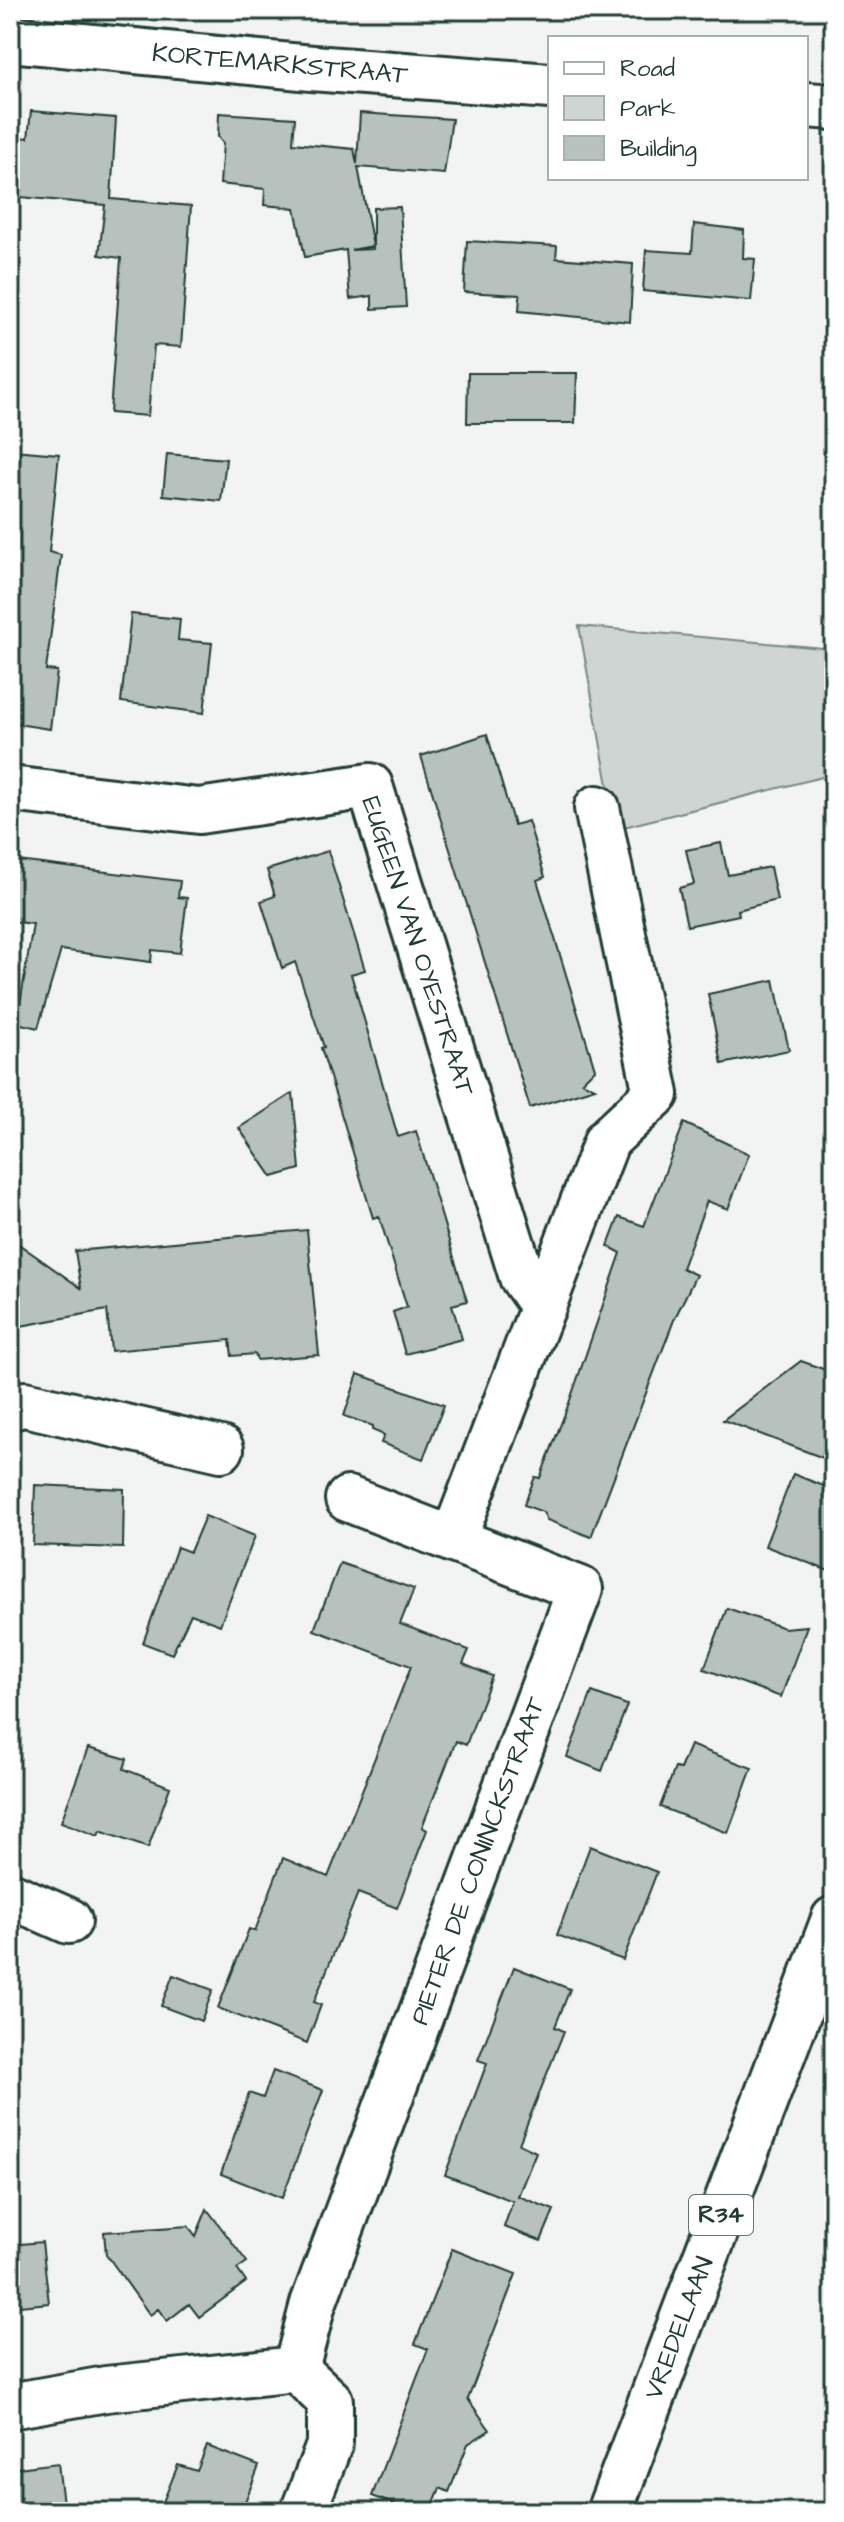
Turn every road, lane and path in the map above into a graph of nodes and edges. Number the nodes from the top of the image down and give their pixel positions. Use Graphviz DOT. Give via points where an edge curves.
graph roads {
  1 [pos="10,39"];
  2 [pos="548,86"];
  3 [pos="808,105"];
  4 [pos="834,107"];
  5 [pos="10,789"];
  6 [pos="597,808"];
  7 [pos="543,1307"];
  8 [pos="10,1407"];
  9 [pos="221,1449"];
  10 [pos="348,1499"];
  11 [pos="453,1540"];
  12 [pos="10,1895"];
  13 [pos="834,1919"];
  14 [pos="69,1921"];
  15 [pos="296,2369"];
  16 [pos="10,2406"];
  17 [pos="303,2512"];
  18 [pos="609,2512"];
  1 -- 2 [label="street, KORTEMARKSTRAAT"];
  3 -- 4 [label="street"];
  5 -- 7 [label="street, EUGEEN VAN OYESTRAAT" via="199,811 370,786 522,1277"];
  6 -- 7 [label="street" via="656,1094 607,1140"];
  7 -- 11 [label="street"];
  8 -- 9 [label="street" via="25,1404"];
  10 -- 11 [label="street, PIETER DE CONINCKSTRAAT"];
  11 -- 15 [label="street, PIETER DE CONINCKSTRAAT" via="580,1589 313,2304"];
  12 -- 14 [label="street"];
  13 -- 18 [label="street, VREDELAAN / R34"];
  15 -- 16 [label="street" via="106,2389"];
  15 -- 17 [label="street" via="330,2401 330,2443"];
}
